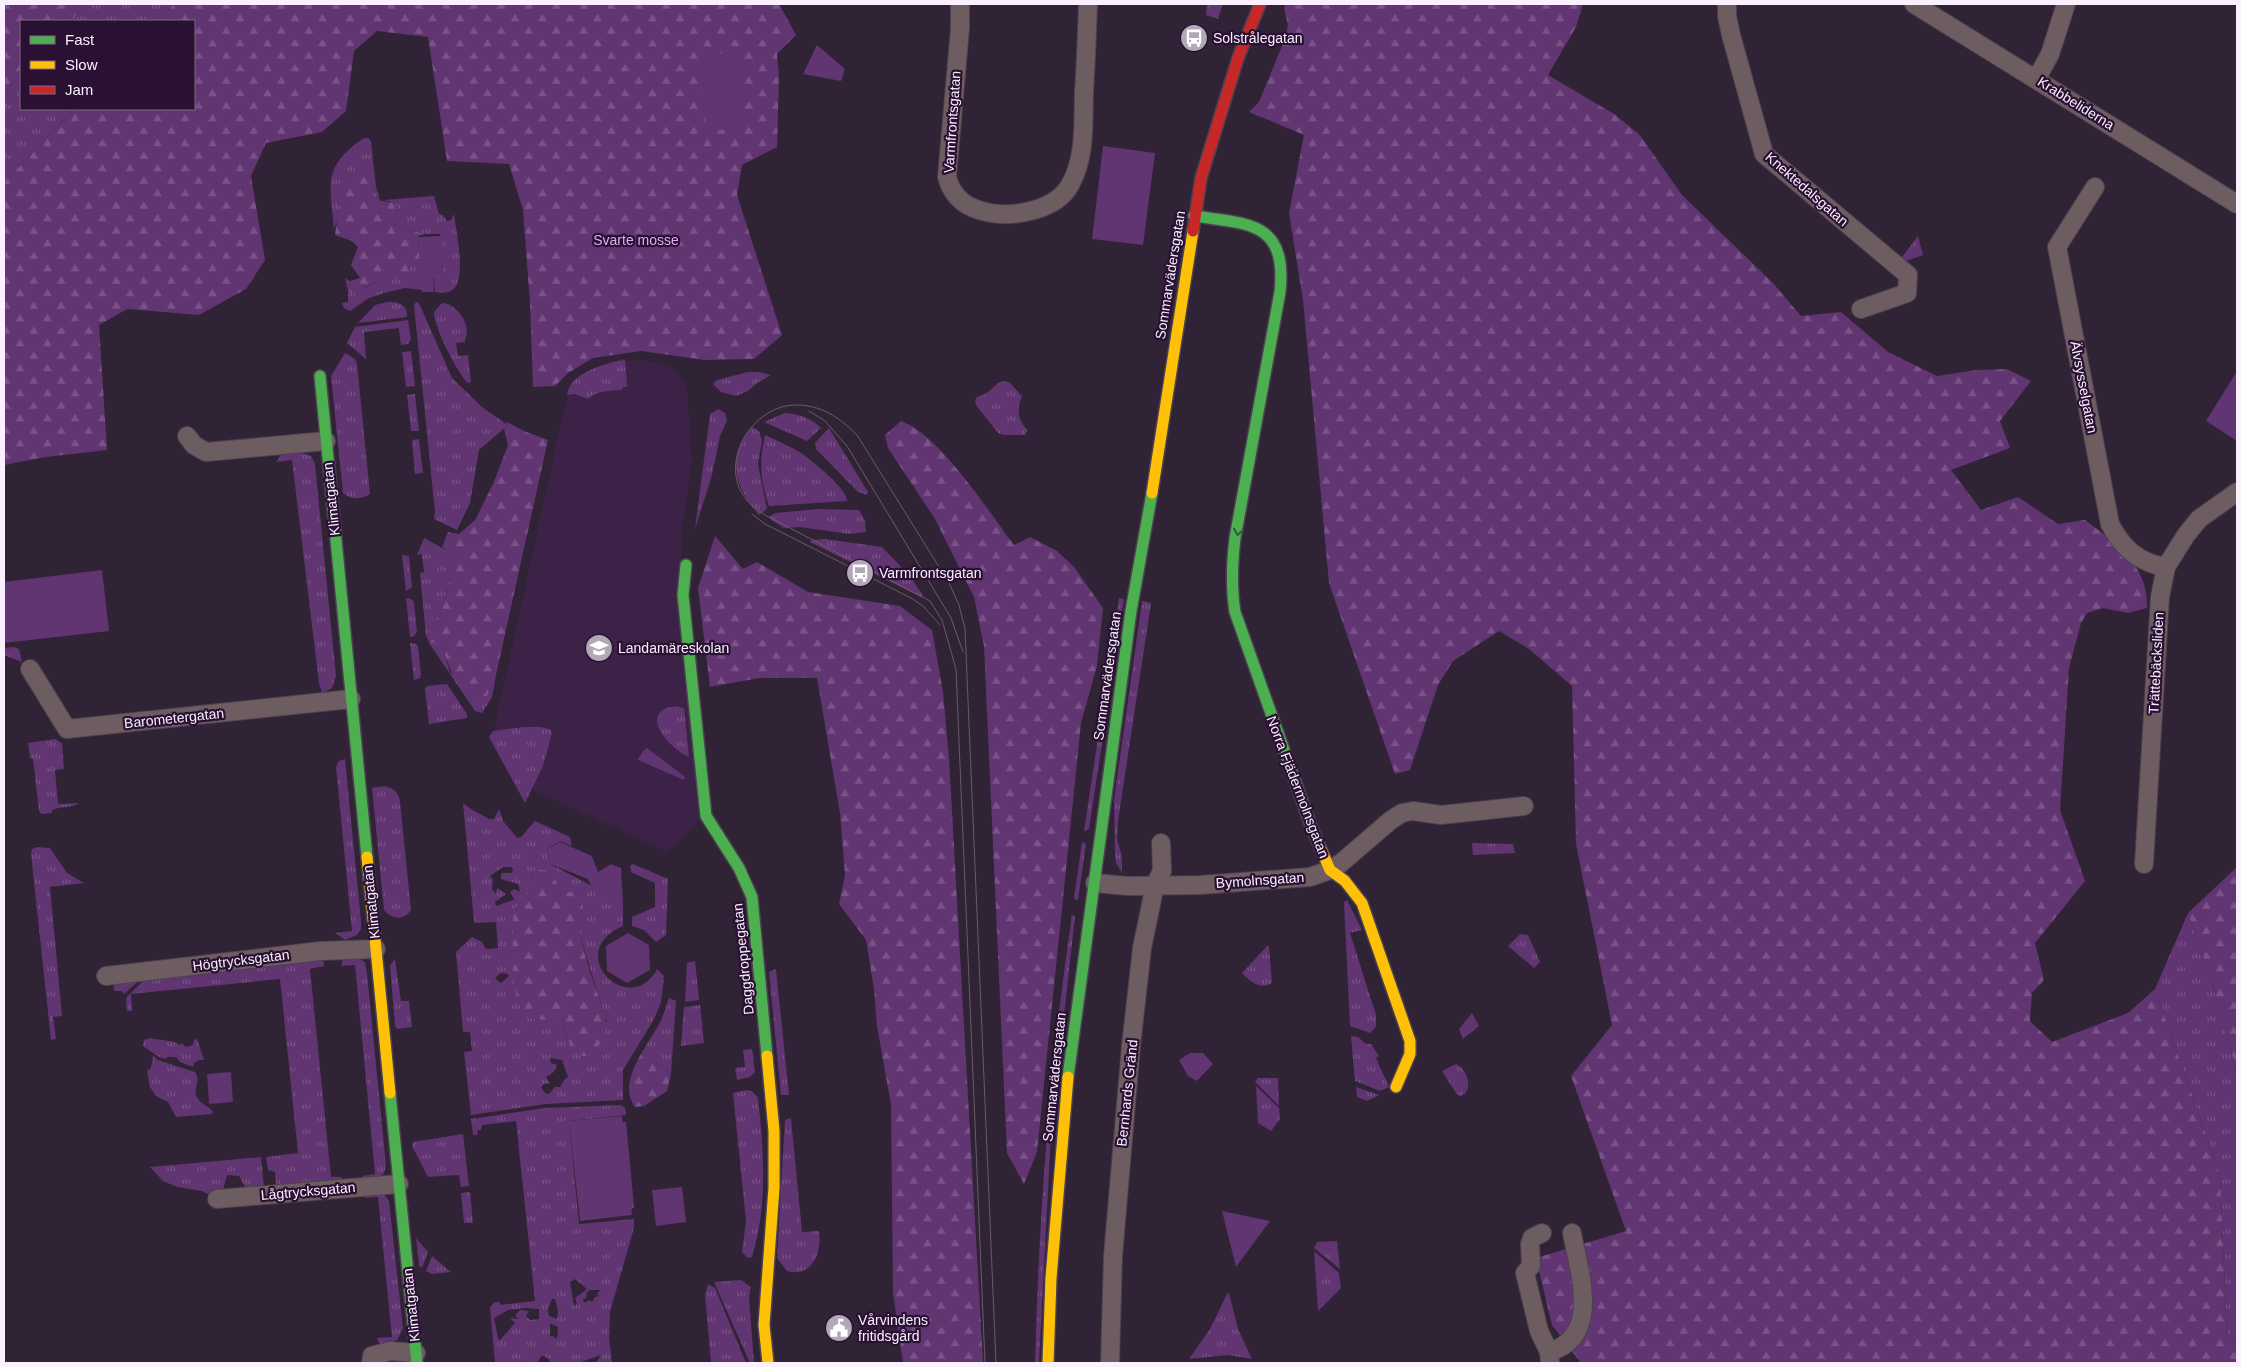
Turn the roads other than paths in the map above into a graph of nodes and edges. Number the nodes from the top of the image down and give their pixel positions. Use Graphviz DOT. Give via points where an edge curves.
graph roads {
  1 [pos="960,4"];
  2 [pos="1088,4"];
  3 [pos="1260,4"];
  4 [pos="1727,4"];
  5 [pos="1914,4"];
  6 [pos="2066,4"];
  7 [pos="2037,78"];
  8 [pos="2095,187"];
  9 [pos="2237,204"];
  10 [pos="1194,216"];
  11 [pos="1861,309"];
  12 [pos="320,376"];
  13 [pos="187,436"];
  14 [pos="326,441"];
  15 [pos="2237,492"];
  16 [pos="686,565"];
  17 [pos="2166,567"];
  18 [pos="30,669"];
  19 [pos="351,699"];
  20 [pos="1524,806"];
  21 [pos="1161,843"];
  22 [pos="2144,864"];
  23 [pos="1330,870"];
  24 [pos="1095,883"];
  25 [pos="1155,885"];
  26 [pos="376,949"];
  27 [pos="106,976"];
  28 [pos="1396,1087"];
  29 [pos="399,1184"];
  30 [pos="217,1198"];
  31 [pos="1542,1233"];
  32 [pos="1572,1233"];
  33 [pos="416,1358"];
  34 [pos="1549,1358"];
  35 [pos="371,1363"];
  36 [pos="768,1363"];
  37 [pos="1048,1363"];
  38 [pos="1110,1363"];
  1 -- 2 [label="street, Varmfrontsgatan" via="947,177 953,193 962,203 1001,215 1037,210 1052,202 1069,186 1082,150"];
  3 -- 10 [label="street, Sommarvädersgatan" via="1221,109 1201,178"];
  4 -- 11 [label="street, Knektedalsgatan" via="1731,35 1764,154 1908,275 1907,293"];
  5 -- 7 [label="street, Krabbeliderna"];
  6 -- 7 [label="street" via="2050,54"];
  7 -- 9 [label="street, Krabbeliderna"];
  8 -- 17 [label="street, Älvsysselgatan" via="2057,247 2058,255 2110,524 2128,551 2142,560"];
  10 -- 23 [label="street, Norra Fjädermolnsgatan, one-way" via="1260,228 1272,238 1280,257 1278,296 1230,588 1235,612 1311,826"];
  10 -- 24 [label="street, Sommarvädersgatan" via="1131,611"];
  12 -- 14 [label="street, Klimatgatan"];
  13 -- 14 [label="street" via="206,452"];
  14 -- 19 [label="street, Klimatgatan"];
  15 -- 17 [label="street, Trättebäcksliden" via="2199,520"];
  16 -- 36 [label="street, Daggdroppegatan" via="683,595 706,816 749,887 753,906 774,1131 774,1188 764,1325"];
  17 -- 22 [label="street, Trättebäcksliden" via="2160,597"];
  18 -- 19 [label="street, Barometergatan" via="67,729"];
  19 -- 26 [label="street, Klimatgatan"];
  20 -- 23 [label="street, Bymolnsgatan" via="1441,815 1413,811 1402,813"];
  21 -- 25 [label="street" via="1162,871"];
  23 -- 25 [label="street, Bymolnsgatan" via="1310,877"];
  23 -- 28 [label="street, Norra Fjädermolnsgatan" via="1345,881 1362,903 1410,1041 1410,1054"];
  24 -- 25 [label="street"];
  24 -- 37 [label="street, Sommarvädersgatan" via="1067,1081 1050,1278"];
  25 -- 38 [label="street, Bernhards Gränd" via="1142,948 1123,1133 1113,1256"];
  26 -- 27 [label="street, Högtrycksgatan" via="320,951"];
  26 -- 29 [label="street, Klimatgatan"];
  29 -- 30 [label="street, Lågtrycksgatan"];
  29 -- 33 [label="street, Klimatgatan"];
  31 -- 34 [label="street" via="1532,1238 1531,1266 1525,1273"];
  32 -- 34 [label="street" via="1583,1317 1569,1342"];
  33 -- 35 [label="street" via="390,1351 372,1356"];
}
